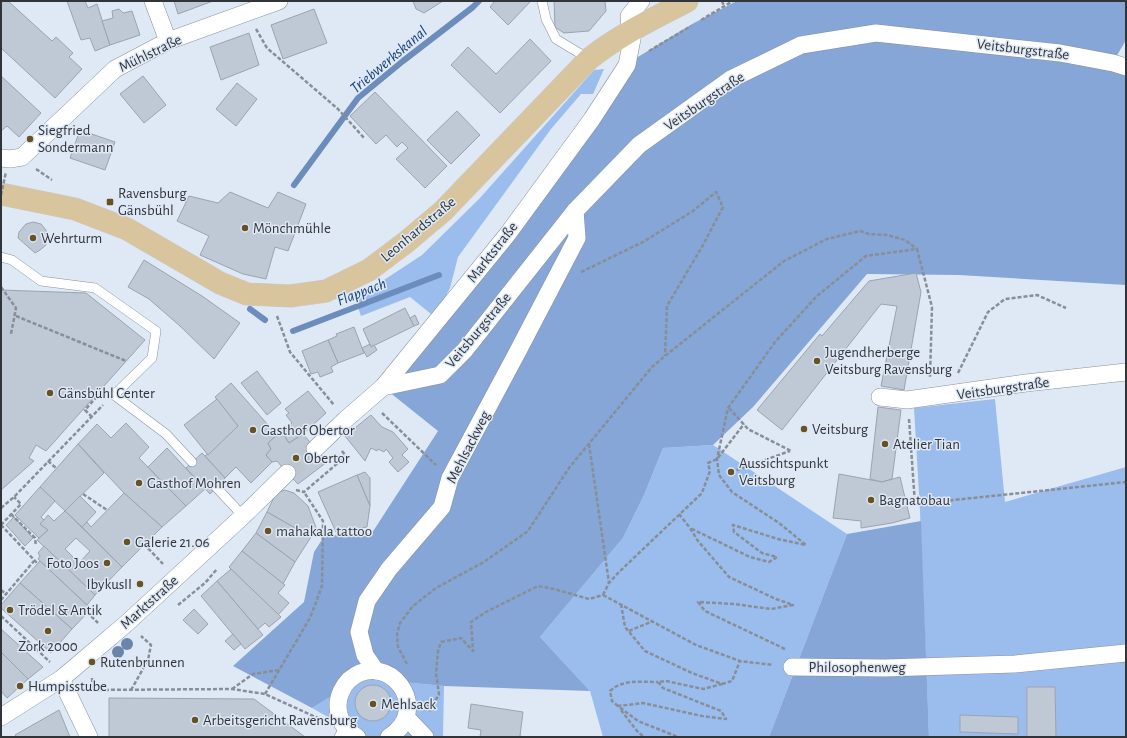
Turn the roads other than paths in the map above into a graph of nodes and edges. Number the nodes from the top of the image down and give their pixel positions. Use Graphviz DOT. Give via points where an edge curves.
graph roads {
  1 [pos="153,1"];
  2 [pos="279,1"];
  3 [pos="542,1"];
  4 [pos="641,1"];
  5 [pos="687,1"];
  6 [pos="630,30"];
  7 [pos="168,41"];
  8 [pos="589,59"];
  9 [pos="1126,66"];
  10 [pos="4,165"];
  11 [pos="1,195"];
  12 [pos="575,211"];
  13 [pos="1,257"];
  14 [pos="1126,372"];
  15 [pos="383,387"];
  16 [pos="880,397"];
  17 [pos="315,449"];
  18 [pos="192,462"];
  19 [pos="287,473"];
  20 [pos="216,487"];
  21 [pos="243,516"];
  22 [pos="1126,653"];
  23 [pos="792,667"];
  24 [pos="376,671"];
  25 [pos="61,679"];
  26 [pos="1,717"];
  27 [pos="406,717"];
  28 [pos="347,734"];
  29 [pos="89,737"];
  30 [pos="389,737"];
  31 [pos="425,737"];
  1 -- 7 [label="street"];
  2 -- 7 [label="street, Mühlstraße"];
  3 -- 8 [label="lane" via="546,19 556,39"];
  4 -- 6 [label="street, Marktstraße" via="629,16"];
  5 -- 6 [label="main road, Leonhardstraße"];
  6 -- 8 [label="main road, Leonhardstraße"];
  6 -- 15 [label="street, Marktstraße" via="632,39 626,64 592,118 507,235"];
  7 -- 10 [label="street, Mühlstraße" via="115,69 22,157 10,159"];
  8 -- 11 [label="main road, Leonhardstraße" via="443,211 368,270 326,291 290,296 247,294 220,283 127,230 75,209"];
  9 -- 12 [label="street, Veitsburgstraße" via="1060,53 876,33 801,45 731,79 639,145"];
  12 -- 15 [label="street, Veitsburgstraße" via="465,350 440,375"];
  12 -- 24 [label="street, Mehlsackweg" via="577,238 450,478 442,507 389,569 367,601 359,632 365,655"];
  13 -- 18 [label="lane" via="12,260 41,281 95,288 156,332 152,358 114,395 166,434"];
  14 -- 16 [label="street, Veitsburgstraße" via="933,398 907,400"];
  15 -- 17 [label="street, Marktstraße"];
  19 -- 21 [label="street, Marktstraße"];
  20 -- 21 [label="lane"];
  21 -- 25 [label="street, Marktstraße" via="127,623"];
  22 -- 23 [label="street, Philosophenweg" via="1015,664 885,668"];
  24 -- 27 [label="street" via="386,673 402,687 407,696"];
  24 -- 28 [label="street" via="355,676 346,683 341,692 339,714"];
  25 -- 26 [label="street, Marktstraße"];
  25 -- 29 [label="street"];
  27 -- 30 [label="street" via="399,729"];
  27 -- 31 [label="street"];
}
